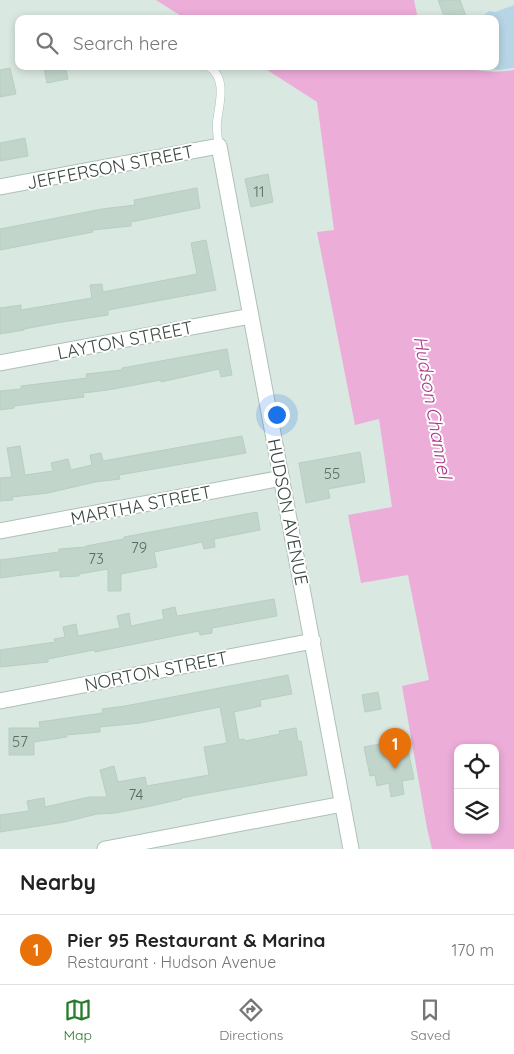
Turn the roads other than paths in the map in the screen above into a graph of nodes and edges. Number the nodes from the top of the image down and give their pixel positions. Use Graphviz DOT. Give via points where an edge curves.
graph roads {
  1 [pos="213,70"];
  2 [pos="219,146"];
  3 [pos="0,187"];
  4 [pos="251,316"];
  5 [pos="0,363"];
  6 [pos="282,478"];
  7 [pos="0,531"];
  8 [pos="312,642"];
  9 [pos="0,701"];
  10 [pos="343,804"];
  11 [pos="104,849"];
  12 [pos="351,849"];
  1 -- 2 [label="lane" via="221,83 217,124"];
  2 -- 3 [label="street, JEFFERSON STREET"];
  2 -- 4 [label="street, HUDSON AVENUE"];
  4 -- 5 [label="street, LAYTON STREET"];
  4 -- 6 [label="street, HUDSON AVENUE"];
  6 -- 7 [label="street, MARTHA STREET"];
  6 -- 8 [label="street, HUDSON AVENUE"];
  8 -- 9 [label="street, NORTON STREET"];
  8 -- 10 [label="street, HUDSON AVENUE"];
  10 -- 11 [label="street"];
  10 -- 12 [label="street, HUDSON AVENUE"];
}
